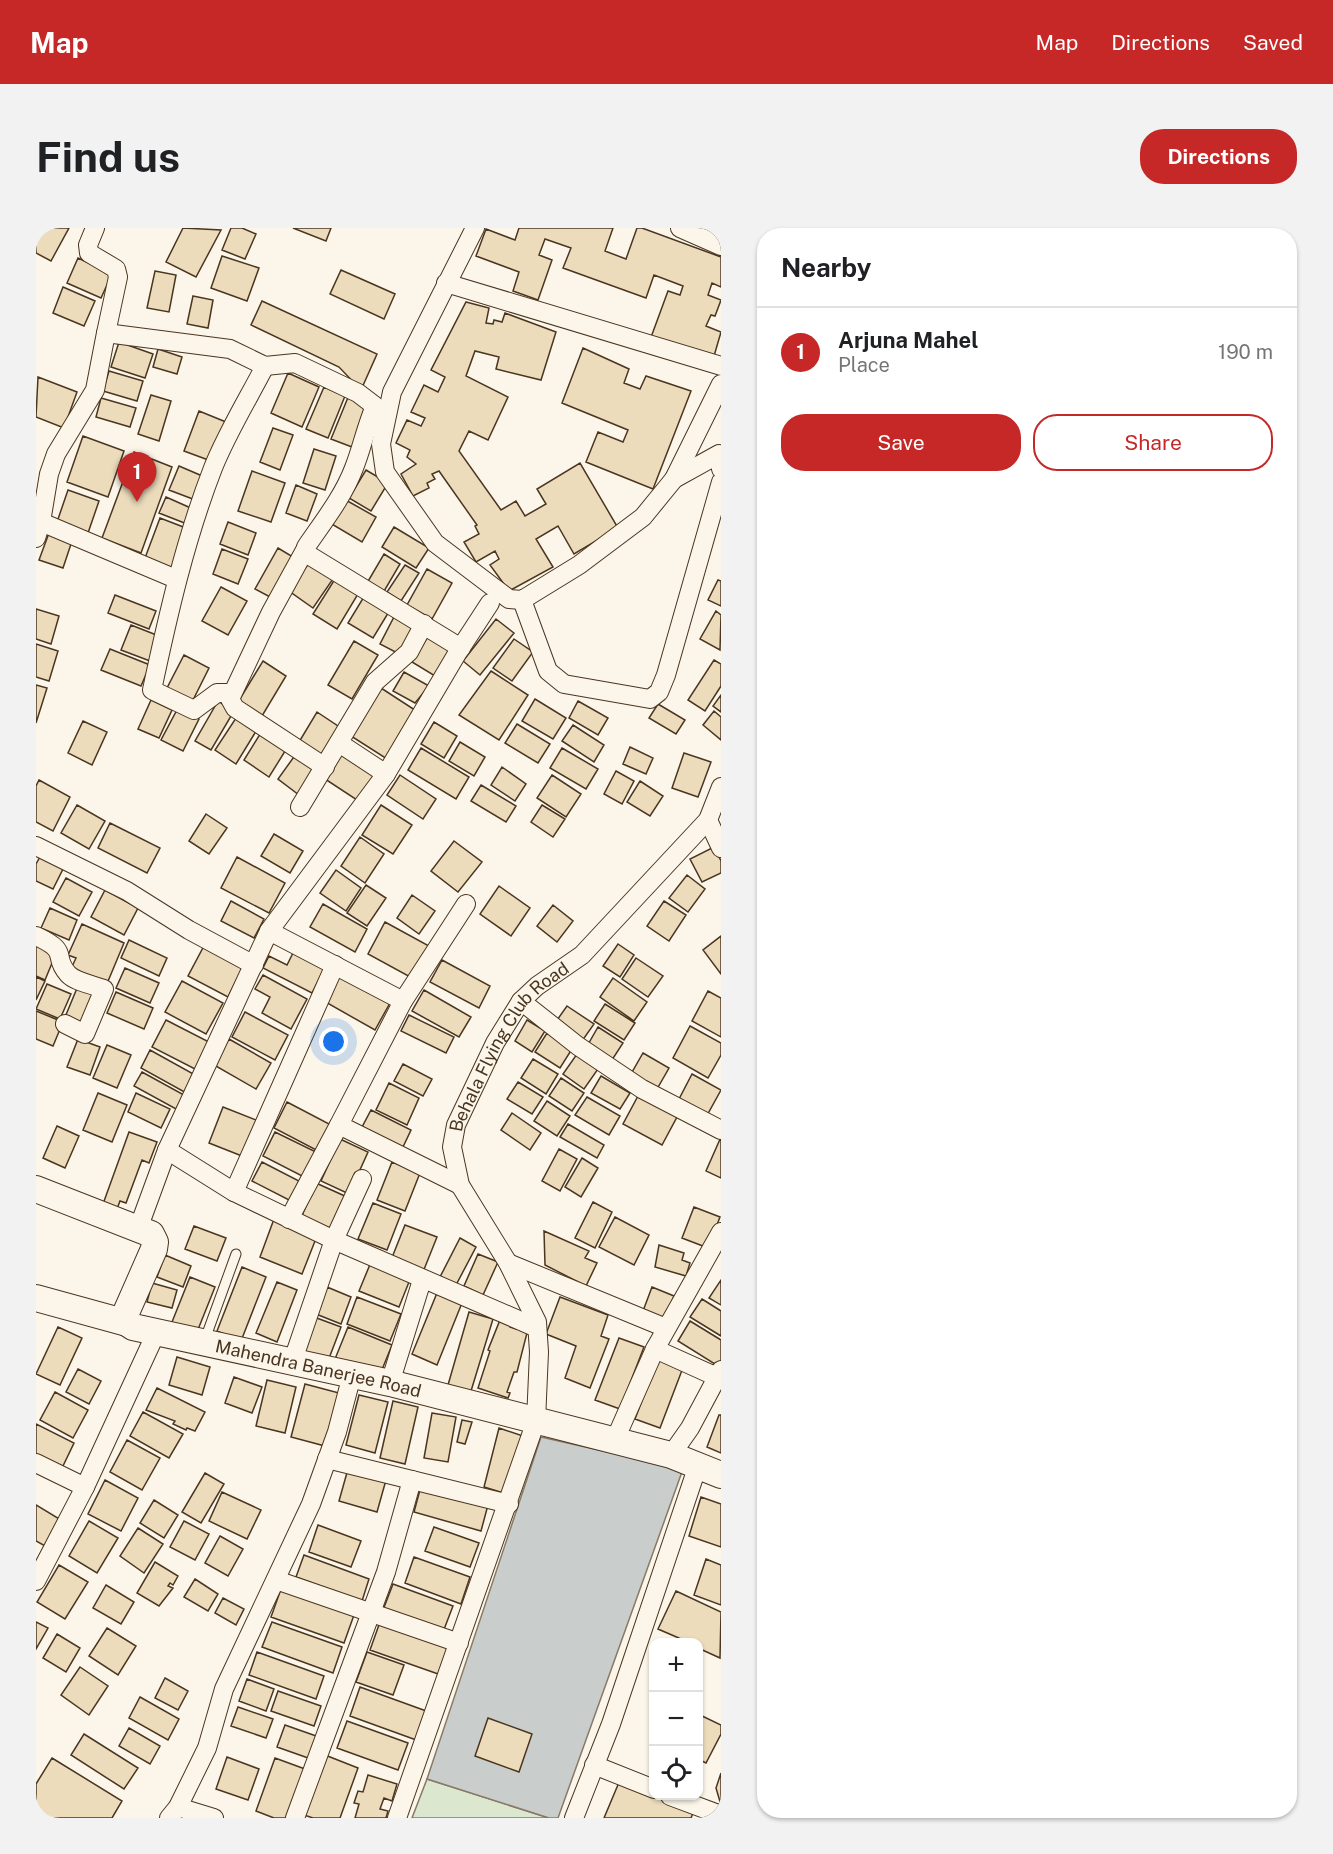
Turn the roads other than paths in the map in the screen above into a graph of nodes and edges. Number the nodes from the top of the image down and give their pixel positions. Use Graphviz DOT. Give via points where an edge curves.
graph roads {
  1 [pos="95,228"];
  2 [pos="474,228"];
  3 [pos="680,228"];
  4 [pos="721,246"];
  5 [pos="446,284"];
  6 [pos="106,333"];
  7 [pos="265,366"];
  8 [pos="721,366"];
  9 [pos="721,384"];
  10 [pos="721,469"];
  11 [pos="674,479"];
  12 [pos="721,482"];
  13 [pos="39,530"];
  14 [pos="305,550"];
  15 [pos="176,579"];
  16 [pos="522,600"];
  17 [pos="490,603"];
  18 [pos="424,624"];
  19 [pos="461,648"];
  20 [pos="231,693"];
  21 [pos="339,743"];
  22 [pos="325,767"];
  23 [pos="386,774"];
  24 [pos="721,788"];
  25 [pos="300,807"];
  26 [pos="708,820"];
  27 [pos="36,846"];
  28 [pos="721,848"];
  29 [pos="466,904"];
  30 [pos="269,932"];
  31 [pos="36,936"];
  32 [pos="254,965"];
  33 [pos="335,965"];
  34 [pos="403,1001"];
  35 [pos="521,1001"];
  36 [pos="65,1024"];
  37 [pos="339,1125"];
  38 [pos="721,1130"];
  39 [pos="167,1150"];
  40 [pos="362,1179"];
  41 [pos="460,1185"];
  42 [pos="36,1189"];
  43 [pos="234,1192"];
  44 [pos="289,1219"];
  45 [pos="138,1229"];
  46 [pos="721,1232"];
  47 [pos="334,1240"];
  48 [pos="237,1254"];
  49 [pos="508,1263"];
  50 [pos="422,1280"];
  51 [pos="36,1298"];
  52 [pos="127,1323"];
  53 [pos="537,1328"];
  54 [pos="666,1328"];
  55 [pos="156,1333"];
  56 [pos="204,1343"];
  57 [pos="655,1349"];
  58 [pos="293,1360"];
  59 [pos="719,1374"];
  60 [pos="352,1375"];
  61 [pos="390,1383"];
  62 [pos="536,1421"];
  63 [pos="614,1442"];
  64 [pos="671,1455"];
  65 [pos="327,1459"];
  66 [pos="36,1463"];
  67 [pos="698,1465"];
  68 [pos="721,1475"];
  69 [pos="412,1480"];
  70 [pos="85,1487"];
  71 [pos="509,1504"];
  72 [pos="276,1580"];
  73 [pos="36,1581"];
  74 [pos="370,1612"];
  75 [pos="459,1643"];
  76 [pos="594,1766"];
  77 [pos="649,1787"];
  78 [pos="681,1800"];
  79 [pos="174,1812"];
  80 [pos="721,1815"];
  81 [pos="206,1817"];
  82 [pos="295,1818"];
  83 [pos="397,1818"];
  84 [pos="574,1818"];
  1 -- 6 [label="street" via="89,253 116,269 118,277"];
  2 -- 5 [label="street"];
  3 -- 4 [label="street"];
  5 -- 8 [label="street"];
  5 -- 16 [label="street" via="392,392 381,444 385,472 435,543 509,599"];
  6 -- 7 [label="street" via="230,349"];
  6 -- 13 [label="street" via="95,390 56,454 49,474"];
  7 -- 14 [label="street" via="295,363 358,393 375,406 344,490"];
  7 -- 15 [label="street" via="213,467"];
  9 -- 11 [label="street"];
  10 -- 11 [label="street" via="719,454"];
  11 -- 16 [label="street" via="643,517 579,565"];
  12 -- 16 [label="street" via="666,675 660,692 650,699 564,684 548,671"];
  13 -- 15 [label="street"];
  14 -- 18 [label="street"];
  14 -- 20 [label="street"];
  15 -- 20 [label="street" via="152,690 194,710 217,693"];
  17 -- 19 [label="street"];
  18 -- 19 [label="street"];
  18 -- 21 [label="street" via="409,652 375,682"];
  19 -- 23 [label="street"];
  20 -- 22 [label="street" via="236,708"];
  21 -- 22 [label="street"];
  21 -- 23 [label="street"];
  22 -- 25 [label="street"];
  23 -- 30 [label="street"];
  24 -- 26 [label="street, Behala Flying Club Road"];
  26 -- 28 [label="street"];
  26 -- 35 [label="street, Behala Flying Club Road" via="582,954"];
  27 -- 32 [label="street" via="127,891"];
  29 -- 34 [label="street"];
  30 -- 32 [label="street"];
  30 -- 33 [label="street"];
  31 -- 36 [label="street" via="60,951 62,966 70,977 104,989 85,1034"];
  32 -- 39 [label="street"];
  33 -- 34 [label="street"];
  33 -- 43 [label="street"];
  34 -- 37 [label="street"];
  35 -- 38 [label="street" via="642,1089"];
  35 -- 41 [label="street, Behala Flying Club Road" via="495,1043 456,1125 452,1148"];
  37 -- 41 [label="street"];
  37 -- 44 [label="street"];
  39 -- 43 [label="street"];
  39 -- 45 [label="street"];
  40 -- 47 [label="street"];
  41 -- 49 [label="street, Behala Flying Club Road"];
  42 -- 45 [label="street"];
  43 -- 44 [label="street"];
  44 -- 47 [label="street"];
  45 -- 52 [label="street" via="151,1234 155,1242 125,1315"];
  46 -- 54 [label="street"];
  47 -- 50 [label="street"];
  47 -- 58 [label="street"];
  48 -- 56 [label="lane"];
  49 -- 53 [label="street, Behala Flying Club Road" via="532,1309"];
  49 -- 54 [label="street"];
  50 -- 53 [label="street"];
  50 -- 61 [label="street"];
  51 -- 52 [label="street, Mahendra Banerjee Road"];
  52 -- 55 [label="street, Mahendra Banerjee Road"];
  53 -- 62 [label="street, Behala Flying Club Road"];
  54 -- 57 [label="street"];
  55 -- 56 [label="street, Mahendra Banerjee Road"];
  55 -- 70 [label="street"];
  56 -- 58 [label="street, Mahendra Banerjee Road"];
  57 -- 59 [label="street"];
  57 -- 63 [label="street"];
  58 -- 60 [label="street, Mahendra Banerjee Road"];
  59 -- 64 [label="street"];
  60 -- 61 [label="street, Mahendra Banerjee Road"];
  60 -- 65 [label="street"];
  61 -- 62 [label="street, Mahendra Banerjee Road"];
  62 -- 63 [label="street, Mahendra Banerjee Road"];
  62 -- 71 [label="street, Behala Flying Club Road"];
  63 -- 64 [label="street, Mahendra Banerjee Road"];
  64 -- 67 [label="street, Mahendra Banerjee Road"];
  65 -- 69 [label="street"];
  65 -- 72 [label="street"];
  66 -- 70 [label="street"];
  67 -- 68 [label="street, Mahendra Banerjee Road"];
  67 -- 76 [label="street"];
  69 -- 71 [label="street"];
  69 -- 74 [label="street" via="386,1572"];
  70 -- 73 [label="street"];
  71 -- 75 [label="street, Behala Flying Club Road"];
  72 -- 74 [label="street"];
  72 -- 79 [label="street" via="224,1689 207,1748"];
  74 -- 75 [label="street"];
  74 -- 82 [label="street"];
  75 -- 83 [label="street, Behala Flying Club Road"];
  76 -- 77 [label="street"];
  76 -- 84 [label="street"];
  78 -- 80 [label="street"];
  79 -- 81 [label="street"];
}
